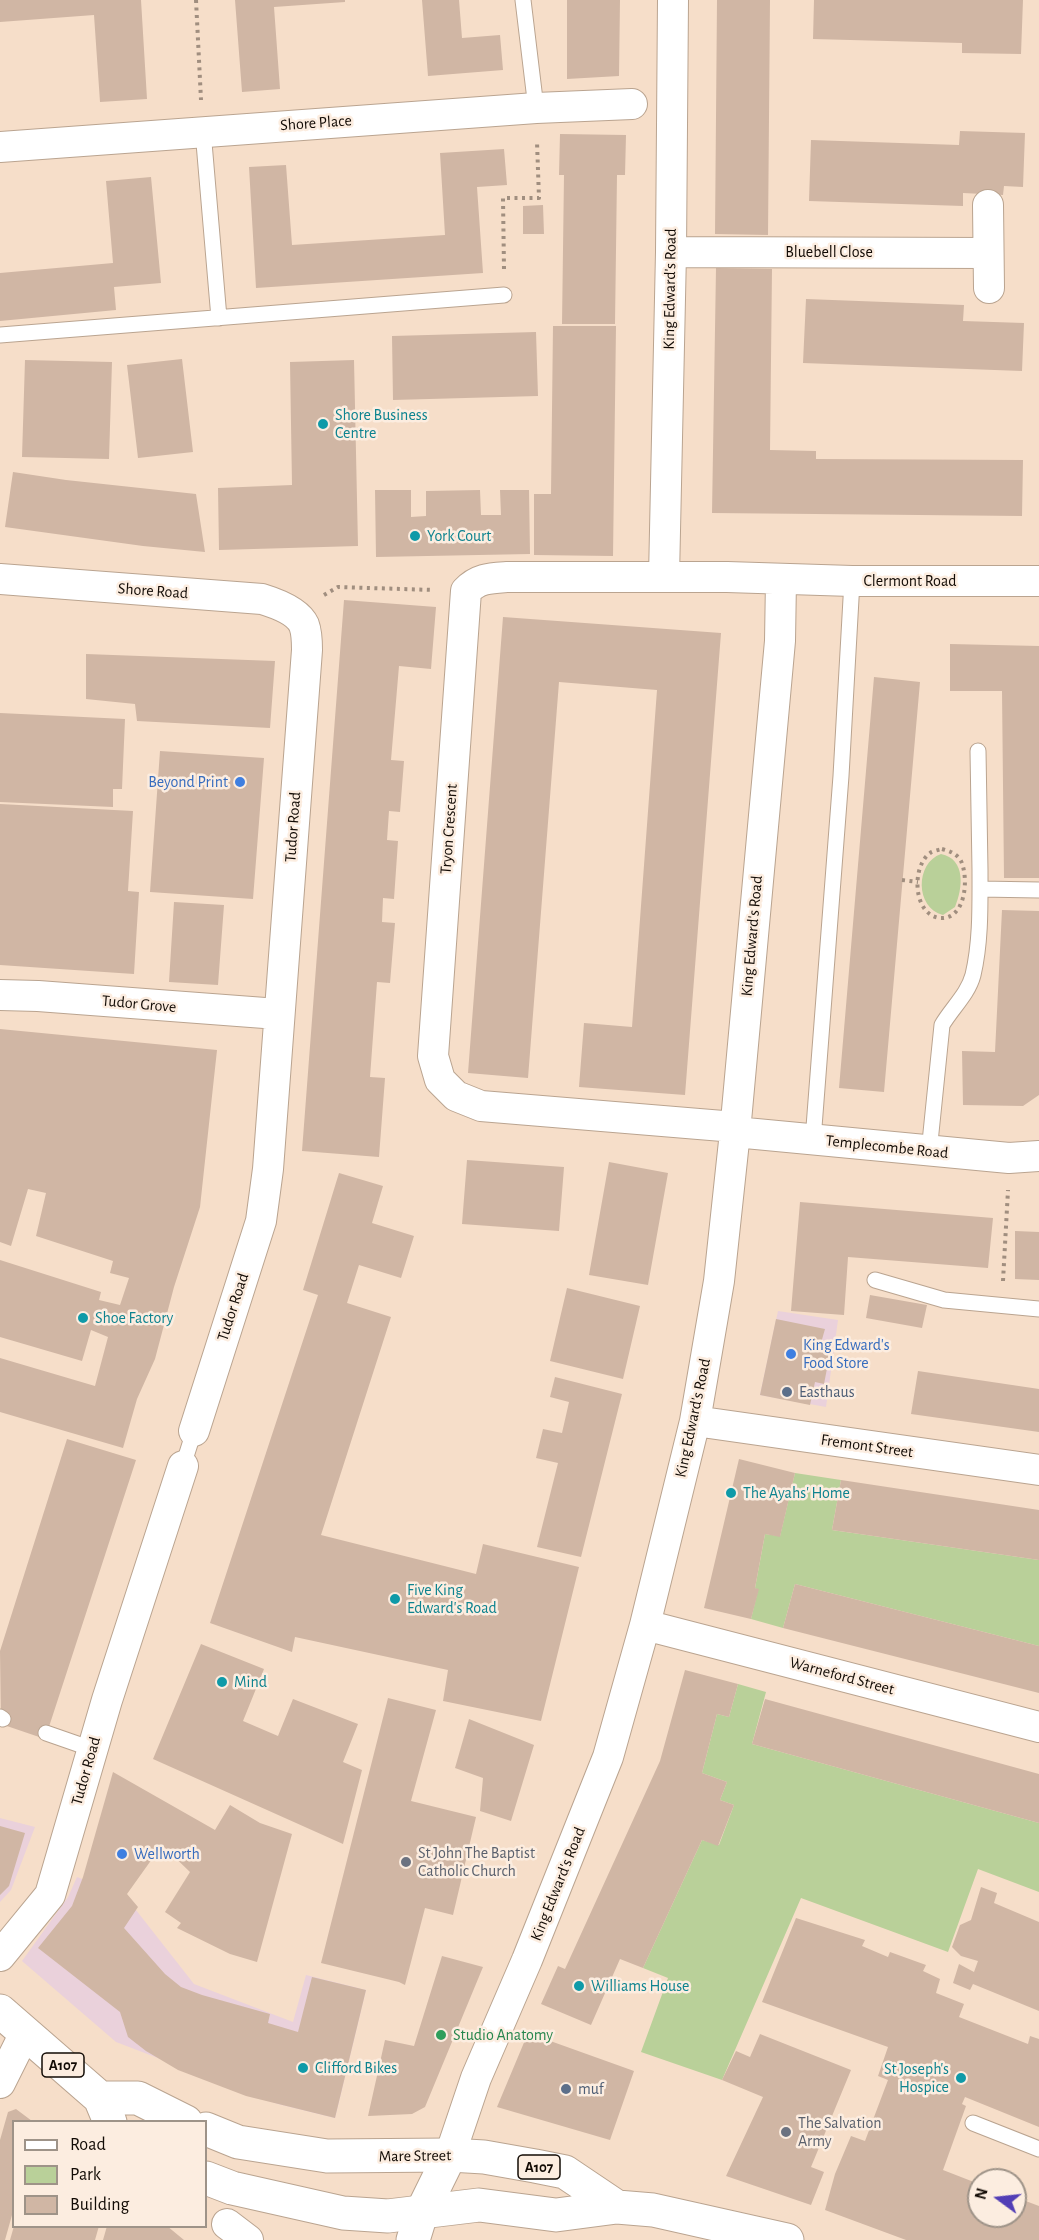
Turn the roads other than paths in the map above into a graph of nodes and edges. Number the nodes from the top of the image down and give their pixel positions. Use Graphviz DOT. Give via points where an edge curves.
graph roads {
  1 [pos="523,0"];
  2 [pos="673,0"];
  3 [pos="632,104"];
  4 [pos="536,108"];
  5 [pos="203,131"];
  6 [pos="0,147"];
  7 [pos="988,204"];
  8 [pos="671,252"];
  9 [pos="988,253"];
  10 [pos="988,288"];
  11 [pos="504,295"];
  12 [pos="219,318"];
  13 [pos="0,335"];
  14 [pos="664,577"];
  15 [pos="0,579"];
  16 [pos="781,580"];
  17 [pos="852,581"];
  18 [pos="1039,581"];
  19 [pos="301,621"];
  20 [pos="978,751"];
  21 [pos="980,889"];
  22 [pos="1039,890"];
  23 [pos="0,995"];
  24 [pos="278,1014"];
  25 [pos="735,1130"];
  26 [pos="813,1140"];
  27 [pos="929,1152"];
  28 [pos="1039,1156"];
  29 [pos="875,1280"];
  30 [pos="1039,1309"];
  31 [pos="695,1421"];
  32 [pos="194,1431"];
  33 [pos="183,1466"];
  34 [pos="1039,1470"];
  35 [pos="645,1625"];
  36 [pos="1039,1727"];
  37 [pos="46,1733"];
  38 [pos="92,1749"];
  39 [pos="0,1956"];
  40 [pos="0,2011"];
  41 [pos="25,2032"];
  42 [pos="0,2083"];
  43 [pos="105,2110"];
  44 [pos="184,2120"];
  45 [pos="973,2123"];
  46 [pos="207,2129"];
  47 [pos="1039,2149"];
  48 [pos="450,2155"];
  49 [pos="207,2178"];
  50 [pos="617,2207"];
  51 [pos="417,2227"];
  52 [pos="787,2240"];
  1 -- 4 [label="lane"];
  2 -- 8 [label="street, King Edward's Road"];
  3 -- 4 [label="street, Shore Place"];
  4 -- 5 [label="street, Shore Place"];
  5 -- 6 [label="street, Shore Place"];
  5 -- 12 [label="lane"];
  7 -- 9 [label="street"];
  8 -- 9 [label="street, Bluebell Close"];
  8 -- 14 [label="street, King Edward's Road"];
  9 -- 10 [label="street"];
  11 -- 12 [label="lane"];
  12 -- 13 [label="lane"];
  14 -- 16 [label="street, Tryon Crescent"];
  14 -- 25 [label="street, Tryon Crescent" via="487,578 466,591 433,1056 440,1080 456,1096 481,1106"];
  15 -- 19 [label="street, Shore Road" via="262,599 277,604"];
  16 -- 17 [label="street, Clermont Road"];
  16 -- 25 [label="street, King Edward's Road" via="780,641"];
  17 -- 18 [label="street, Clermont Road"];
  17 -- 26 [label="lane" via="840,798"];
  19 -- 24 [label="street, Tudor Road" via="307,650"];
  20 -- 21 [label="lane"];
  21 -- 22 [label="lane"];
  21 -- 27 [label="lane" via="973,976 942,1025"];
  23 -- 24 [label="street, Tudor Grove"];
  24 -- 32 [label="street, Tudor Road" via="261,1221"];
  25 -- 26 [label="street, Templecombe Road"];
  25 -- 31 [label="street, King Edward's Road" via="719,1281"];
  26 -- 27 [label="street, Templecombe Road"];
  27 -- 28 [label="street, Templecombe Road" via="1009,1158"];
  29 -- 30 [label="lane" via="945,1300"];
  31 -- 34 [label="street, Fremont Street"];
  31 -- 35 [label="street, King Edward's Road"];
  32 -- 33 [label="lane, Tudor Road"];
  33 -- 38 [label="street, Tudor Road"];
  35 -- 36 [label="street, Warneford Street"];
  35 -- 48 [label="street, King Edward's Road" via="608,1757 476,2079"];
  37 -- 38 [label="lane"];
  38 -- 39 [label="street, Tudor Road" via="50,1895"];
  40 -- 41 [label="main road, A107"];
  41 -- 42 [label="street"];
  41 -- 43 [label="main road, A107"];
  43 -- 44 [label="main road, A107" via="138,2098"];
  45 -- 47 [label="lane"];
  46 -- 48 [label="main road, Mare Street / A107" via="238,2142 327,2156"];
  48 -- 50 [label="main road, Mare Street / A107" via="565,2172"];
  48 -- 51 [label="main road, King Edward's Road"];
  49 -- 51 [label="main road, Mare Street / A107" via="331,2211 388,2216"];
  50 -- 51 [label="main road, Mare Street / A107" via="556,2215 478,2205"];
  50 -- 52 [label="main road, Mare Street / A107" via="653,2210"];
}
